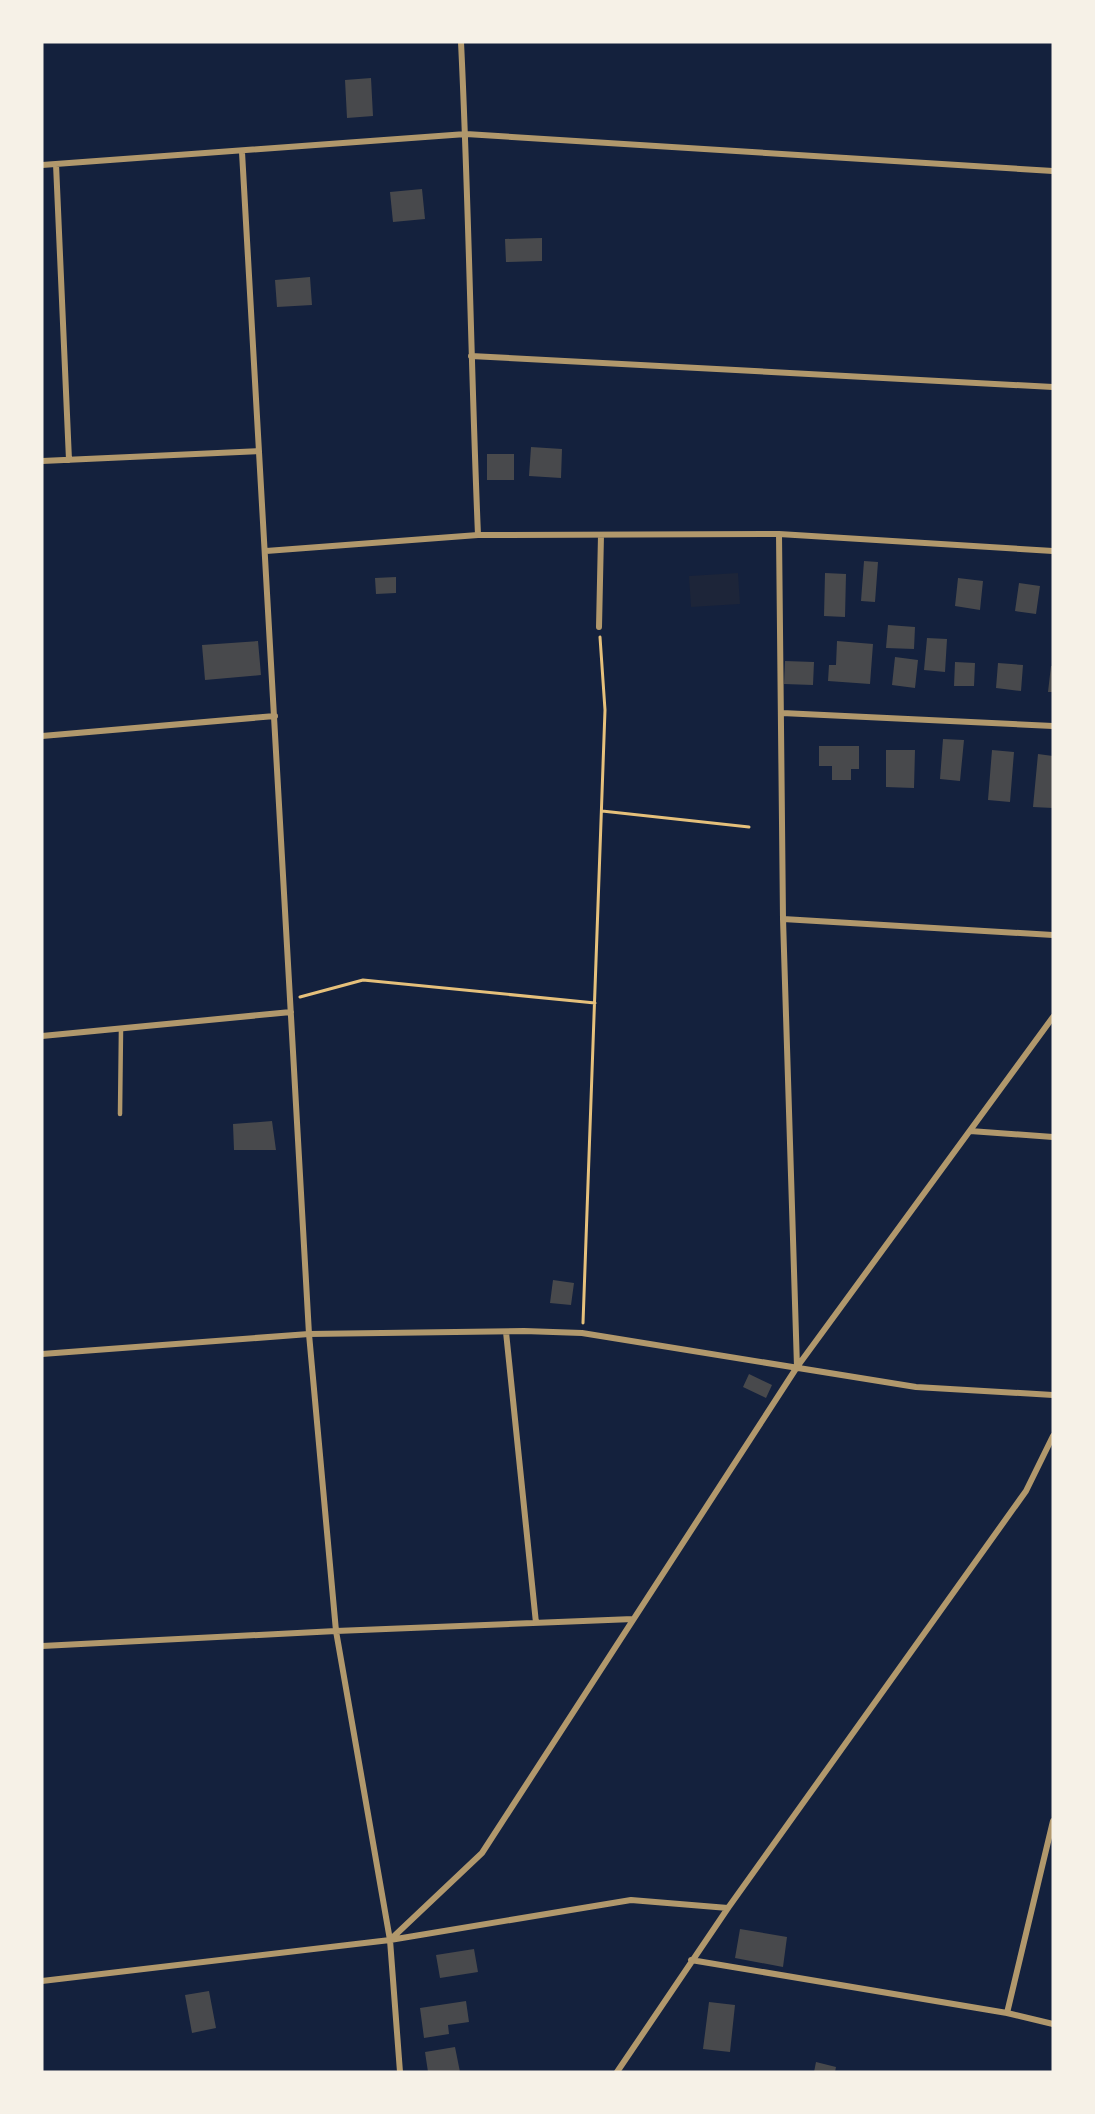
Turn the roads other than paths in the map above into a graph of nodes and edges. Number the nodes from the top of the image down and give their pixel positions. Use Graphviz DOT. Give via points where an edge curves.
graph roads {
  1 [pos="461,42"];
  2 [pos="466,134"];
  3 [pos="242,152"];
  4 [pos="56,164"];
  5 [pos="42,165"];
  6 [pos="1053,171"];
  7 [pos="471,356"];
  8 [pos="1053,387"];
  9 [pos="259,451"];
  10 [pos="69,460"];
  11 [pos="42,461"];
  12 [pos="779,534"];
  13 [pos="478,535"];
  14 [pos="601,535"];
  15 [pos="266,550"];
  16 [pos="1053,551"];
  17 [pos="599,627"];
  18 [pos="782,713"];
  19 [pos="276,716"];
  20 [pos="1053,726"];
  21 [pos="42,736"];
  22 [pos="783,920"];
  23 [pos="1053,935"];
  24 [pos="291,1012"];
  25 [pos="1053,1017"];
  26 [pos="121,1029"];
  27 [pos="42,1036"];
  28 [pos="120,1114"];
  29 [pos="970,1131"];
  30 [pos="1053,1137"];
  31 [pos="506,1332"];
  32 [pos="309,1334"];
  33 [pos="42,1354"];
  34 [pos="797,1367"];
  35 [pos="1053,1395"];
  36 [pos="1053,1436"];
  37 [pos="633,1619"];
  38 [pos="536,1623"];
  39 [pos="336,1631"];
  40 [pos="42,1646"];
  41 [pos="1053,1821"];
  42 [pos="728,1908"];
  43 [pos="390,1940"];
  44 [pos="691,1960"];
  45 [pos="42,1981"];
  46 [pos="1007,2013"];
  47 [pos="1053,2024"];
  48 [pos="400,2072"];
  49 [pos="617,2072"];
  1 -- 2 [label="street"];
  2 -- 3 [label="street"];
  2 -- 6 [label="street"];
  2 -- 7 [label="street"];
  3 -- 4 [label="street"];
  3 -- 9 [label="street"];
  4 -- 5 [label="street"];
  4 -- 10 [label="street"];
  7 -- 8 [label="street"];
  7 -- 13 [label="street"];
  9 -- 10 [label="street"];
  9 -- 15 [label="street"];
  10 -- 11 [label="street"];
  12 -- 14 [label="street"];
  12 -- 16 [label="street"];
  12 -- 18 [label="street"];
  13 -- 14 [label="street"];
  13 -- 15 [label="street"];
  14 -- 17 [label="street"];
  15 -- 19 [label="street"];
  18 -- 20 [label="street"];
  18 -- 22 [label="street"];
  19 -- 21 [label="street"];
  19 -- 24 [label="street"];
  22 -- 23 [label="street"];
  22 -- 34 [label="street"];
  24 -- 26 [label="street"];
  24 -- 32 [label="street"];
  25 -- 29 [label="street"];
  26 -- 27 [label="street"];
  26 -- 28 [label="lane"];
  29 -- 30 [label="street"];
  29 -- 34 [label="street"];
  31 -- 32 [label="street"];
  31 -- 34 [label="street" via="582,1333"];
  31 -- 38 [label="street"];
  32 -- 33 [label="street"];
  32 -- 39 [label="street"];
  34 -- 35 [label="street" via="916,1387"];
  34 -- 37 [label="street"];
  36 -- 42 [label="street" via="1026,1491"];
  37 -- 38 [label="street"];
  37 -- 43 [label="street" via="482,1853"];
  38 -- 39 [label="street"];
  39 -- 40 [label="street"];
  39 -- 43 [label="street"];
  41 -- 46 [label="street"];
  42 -- 43 [label="street" via="631,1900"];
  42 -- 44 [label="street"];
  43 -- 45 [label="street"];
  43 -- 48 [label="street"];
  44 -- 46 [label="street"];
  44 -- 49 [label="street"];
  46 -- 47 [label="street"];
}
